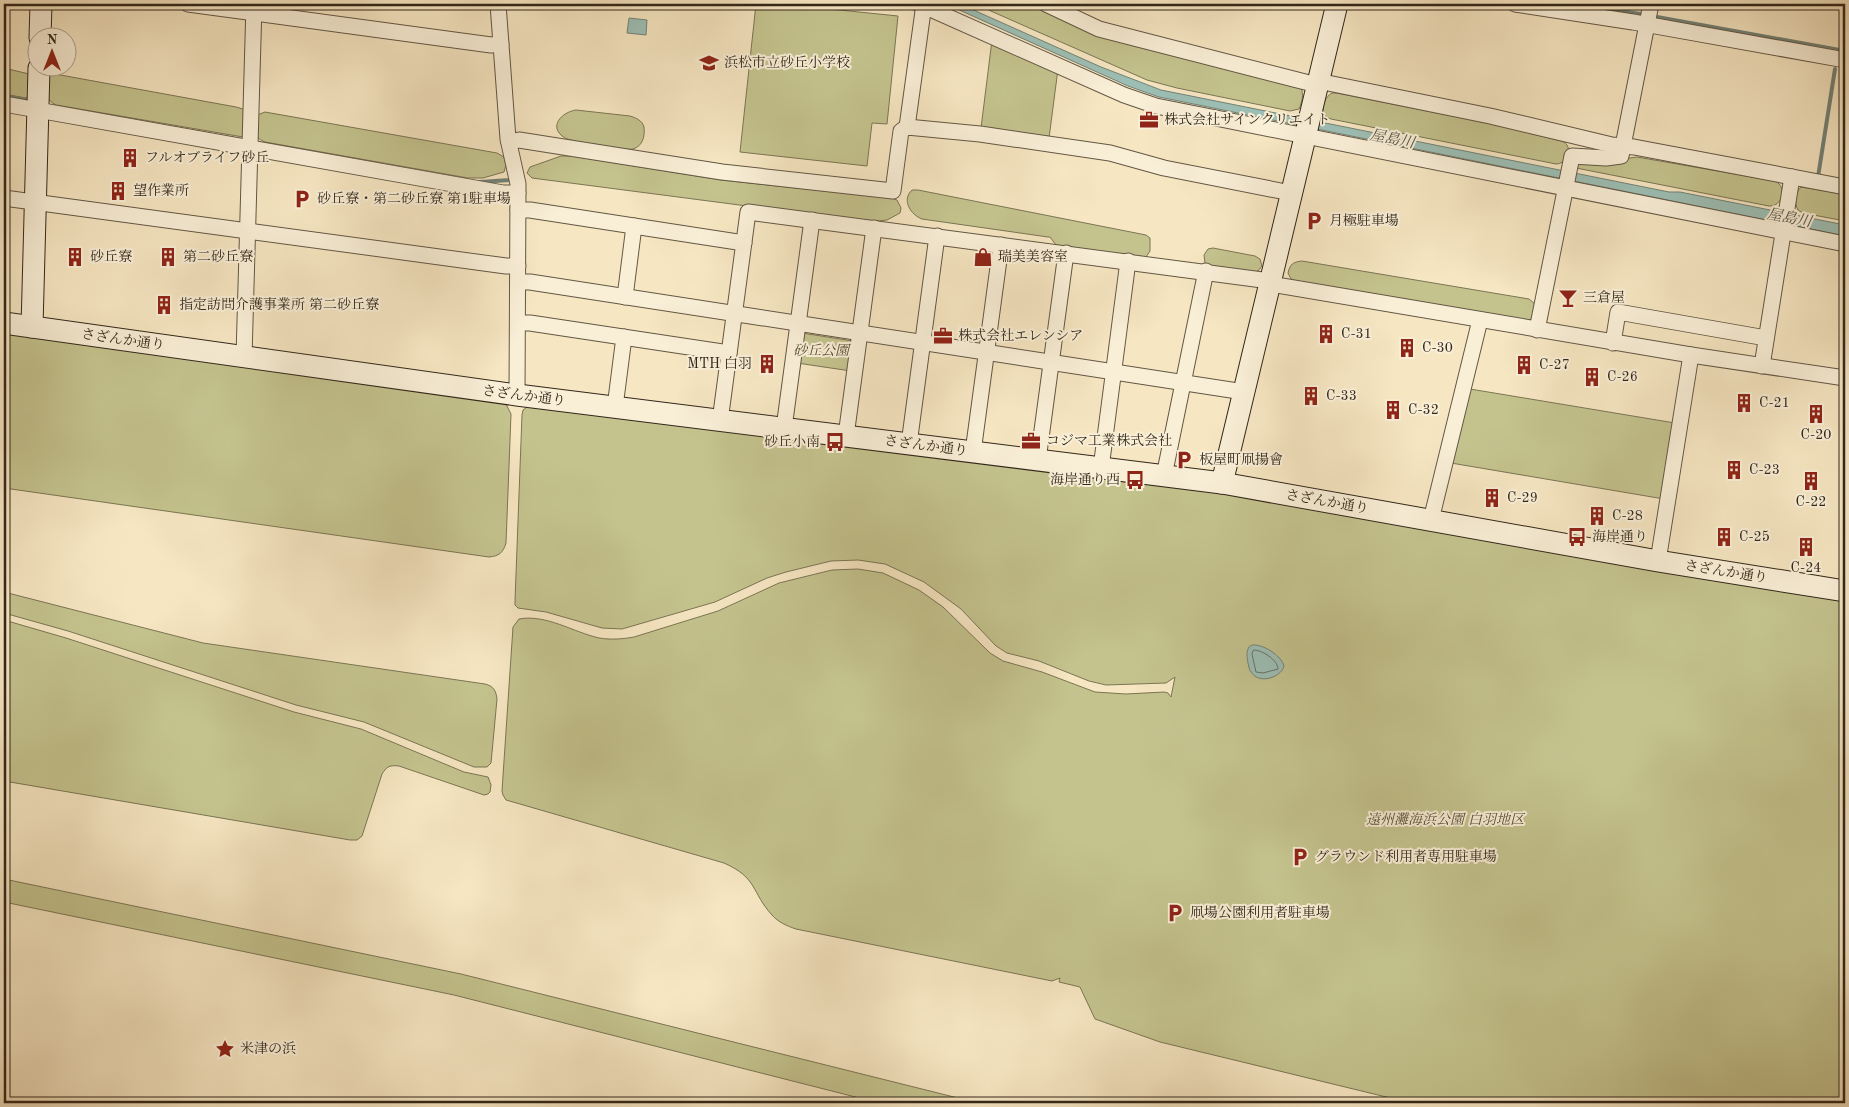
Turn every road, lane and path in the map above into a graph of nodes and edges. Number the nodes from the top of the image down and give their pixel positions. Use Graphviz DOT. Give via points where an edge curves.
graph roads {
  1 [pos="41,4"];
  2 [pos="188,4"];
  3 [pos="498,4"];
  4 [pos="922,4"];
  5 [pos="1046,4"];
  6 [pos="1337,4"];
  7 [pos="1515,4"];
  8 [pos="1651,4"];
  9 [pos="254,8"];
  10 [pos="1648,24"];
  11 [pos="40,28"];
  12 [pos="501,44"];
  13 [pos="1845,60"];
  14 [pos="39,78"];
  15 [pos="1318,83"];
  16 [pos="4,104"];
  17 [pos="38,110"];
  18 [pos="907,127"];
  19 [pos="1307,128"];
  20 [pos="509,142"];
  21 [pos="1623,146"];
  22 [pos="250,148"];
  23 [pos="1792,177"];
  24 [pos="1566,186"];
  25 [pos="1845,187"];
  26 [pos="518,193"];
  27 [pos="1291,194"];
  28 [pos="4,198"];
  29 [pos="36,202"];
  30 [pos="518,210"];
  31 [pos="812,220"];
  32 [pos="634,226"];
  33 [pos="874,228"];
  34 [pos="1783,230"];
  35 [pos="248,231"];
  36 [pos="936,236"];
  37 [pos="744,243"];
  38 [pos="1845,244"];
  39 [pos="1001,245"];
  40 [pos="1066,253"];
  41 [pos="1128,261"];
  42 [pos="518,266"];
  43 [pos="1206,271"];
  44 [pos="518,282"];
  45 [pos="1270,282"];
  46 [pos="625,297"];
  47 [pos="734,313"];
  48 [pos="1480,320"];
  49 [pos="4,323"];
  50 [pos="518,323"];
  51 [pos="798,323"];
  52 [pos="32,327"];
  53 [pos="1537,330"];
  54 [pos="860,333"];
  55 [pos="624,337"];
  56 [pos="1766,338"];
  57 [pos="922,342"];
  58 [pos="1613,342"];
  59 [pos="987,352"];
  60 [pos="729,353"];
  61 [pos="1691,356"];
  62 [pos="244,357"];
  63 [pos="1051,362"];
  64 [pos="1762,366"];
  65 [pos="1114,372"];
  66 [pos="1845,378"];
  67 [pos="1183,382"];
  68 [pos="1244,392"];
  69 [pos="517,396"];
  70 [pos="615,408"];
  71 [pos="720,421"];
  72 [pos="784,428"];
  73 [pos="846,436"];
  74 [pos="909,444"];
  75 [pos="973,452"];
  76 [pos="1038,460"];
  77 [pos="1101,468"];
  78 [pos="1164,476"];
  79 [pos="1222,483"];
  80 [pos="1431,520"];
  81 [pos="1658,561"];
  82 [pos="1845,591"];
  1 -- 11 [label="street"];
  2 -- 9 [label="street"];
  3 -- 12 [label="street"];
  4 -- 18 [label="street"];
  4 -- 19 [label="street" via="1140,101 1173,110"];
  5 -- 15 [label="street" via="1099,28"];
  6 -- 15 [label="street"];
  7 -- 10 [label="street"];
  8 -- 10 [label="street"];
  9 -- 12 [label="street" via="481,44"];
  9 -- 22 [label="street"];
  10 -- 13 [label="street"];
  10 -- 21 [label="street"];
  12 -- 20 [label="street"];
  14 -- 17 [label="street"];
  15 -- 19 [label="street"];
  15 -- 21 [label="street"];
  16 -- 17 [label="street"];
  17 -- 22 [label="street"];
  17 -- 29 [label="street"];
  18 -- 20 [label="street" via="901,131 893,191 722,172 519,140"];
  18 -- 27 [label="street" via="1110,153 1164,168"];
  19 -- 24 [label="street"];
  19 -- 27 [label="street"];
  20 -- 26 [label="street"];
  21 -- 23 [label="street"];
  21 -- 24 [label="street" via="1621,156 1572,156"];
  22 -- 26 [label="street"];
  22 -- 35 [label="street"];
  23 -- 25 [label="street"];
  23 -- 34 [label="street"];
  24 -- 34 [label="street"];
  24 -- 53 [label="street"];
  26 -- 30 [label="street"];
  27 -- 45 [label="street"];
  28 -- 29 [label="street"];
  29 -- 35 [label="street"];
  29 -- 52 [label="street"];
  30 -- 32 [label="street"];
  30 -- 42 [label="street"];
  31 -- 33 [label="street"];
  31 -- 37 [label="street" via="748,212"];
  31 -- 51 [label="street"];
  32 -- 37 [label="street"];
  32 -- 46 [label="street"];
  33 -- 36 [label="street"];
  33 -- 54 [label="street"];
  34 -- 38 [label="street"];
  34 -- 56 [label="street"];
  35 -- 42 [label="street"];
  35 -- 62 [label="street"];
  36 -- 39 [label="street"];
  36 -- 57 [label="street"];
  37 -- 47 [label="street"];
  39 -- 40 [label="street"];
  39 -- 59 [label="street"];
  40 -- 41 [label="street"];
  40 -- 63 [label="street"];
  41 -- 43 [label="street"];
  41 -- 65 [label="street"];
  42 -- 44 [label="street"];
  43 -- 45 [label="street"];
  43 -- 67 [label="street"];
  44 -- 46 [label="street"];
  44 -- 50 [label="street"];
  45 -- 48 [label="street"];
  45 -- 68 [label="street"];
  46 -- 47 [label="street"];
  47 -- 51 [label="street"];
  47 -- 60 [label="street"];
  48 -- 53 [label="street"];
  48 -- 80 [label="street"];
  49 -- 52 [label="street, さざんか通り"];
  50 -- 55 [label="street" via="530,322"];
  50 -- 69 [label="street"];
  51 -- 54 [label="street"];
  51 -- 72 [label="street"];
  52 -- 62 [label="street, さざんか通り"];
  53 -- 58 [label="street"];
  54 -- 57 [label="street"];
  54 -- 73 [label="street"];
  55 -- 60 [label="street"];
  55 -- 70 [label="street"];
  56 -- 58 [label="street" via="1618,312"];
  56 -- 64 [label="street"];
  57 -- 59 [label="street"];
  57 -- 74 [label="street"];
  58 -- 61 [label="street"];
  59 -- 63 [label="street"];
  59 -- 75 [label="street"];
  60 -- 71 [label="street"];
  61 -- 64 [label="street"];
  61 -- 81 [label="street"];
  62 -- 69 [label="street, さざんか通り"];
  63 -- 65 [label="street"];
  63 -- 76 [label="street"];
  64 -- 66 [label="street"];
  65 -- 67 [label="street"];
  65 -- 77 [label="street"];
  67 -- 68 [label="street"];
  67 -- 78 [label="street"];
  68 -- 79 [label="street"];
  69 -- 70 [label="street, さざんか通り"];
  70 -- 71 [label="street, さざんか通り"];
  71 -- 72 [label="street, さざんか通り"];
  72 -- 73 [label="street, さざんか通り"];
  73 -- 74 [label="street, さざんか通り"];
  74 -- 75 [label="street, さざんか通り"];
  75 -- 76 [label="street, さざんか通り"];
  76 -- 77 [label="street, さざんか通り"];
  77 -- 78 [label="street, さざんか通り"];
  78 -- 79 [label="street, さざんか通り"];
  79 -- 80 [label="street, さざんか通り"];
  80 -- 81 [label="street, さざんか通り"];
  81 -- 82 [label="street, さざんか通り"];
}
